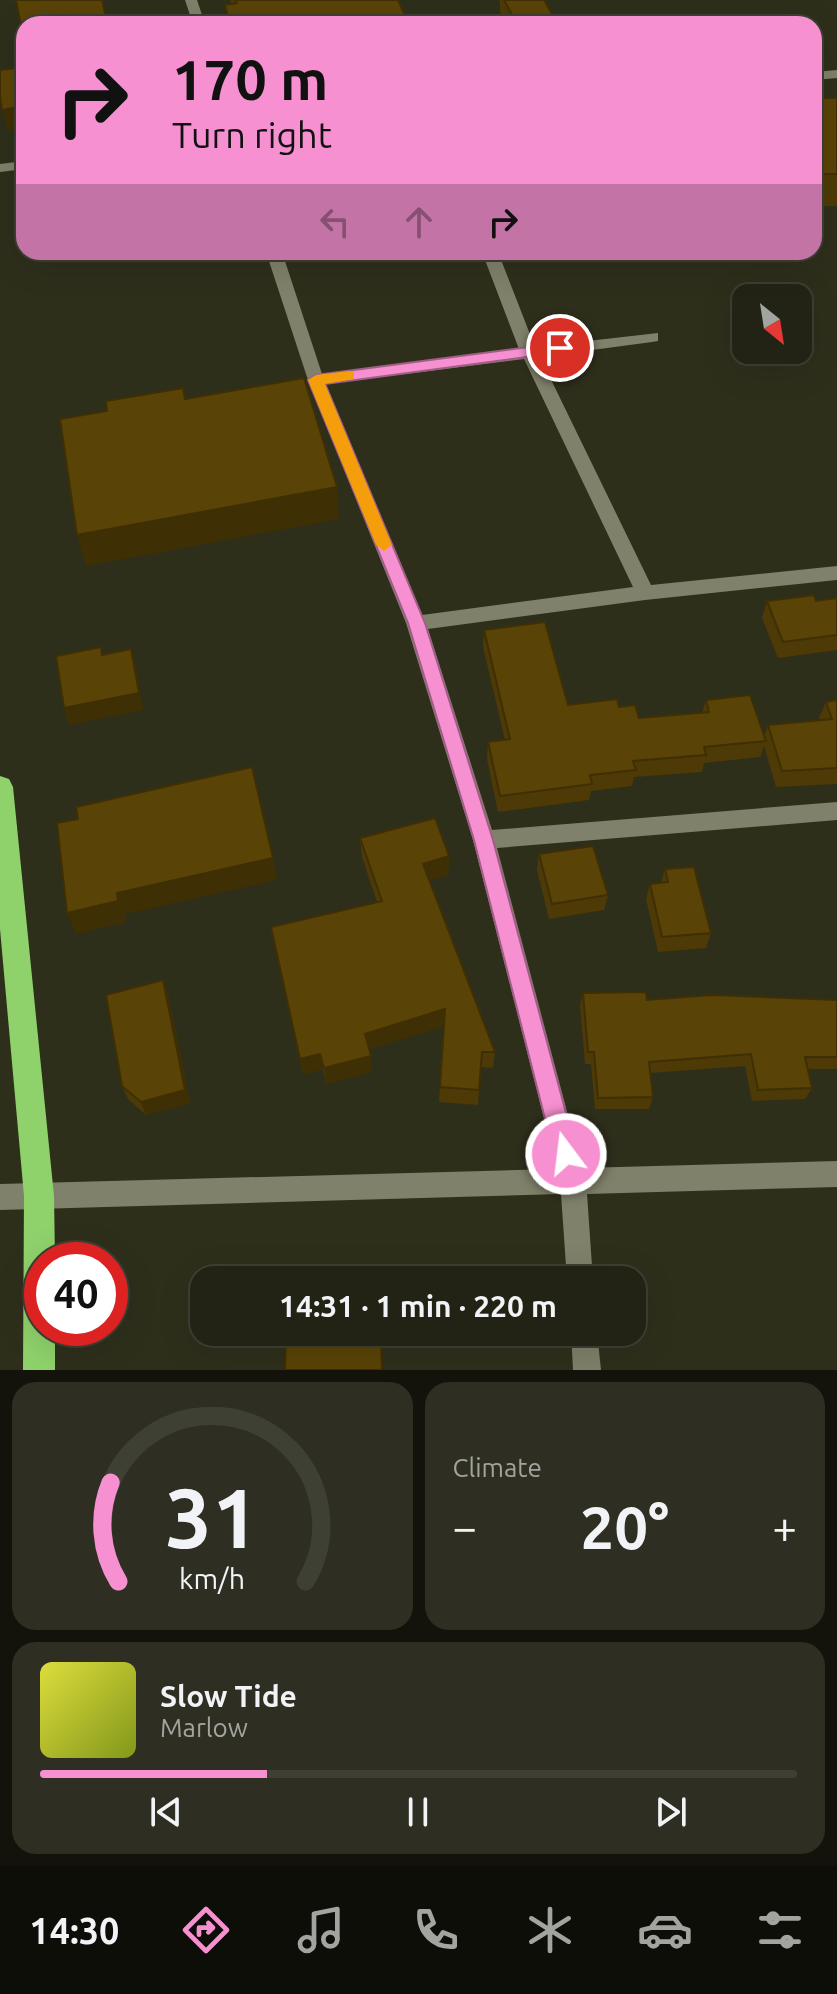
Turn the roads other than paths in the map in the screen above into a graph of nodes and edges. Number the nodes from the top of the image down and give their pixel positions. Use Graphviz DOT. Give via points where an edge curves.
graph roads {
  1 [pos="277,260"];
  2 [pos="493,260"];
  3 [pos="652,337"];
  4 [pos="529,352"];
  5 [pos="316,380"];
  6 [pos="837,573"];
  7 [pos="645,593"];
  8 [pos="416,623"];
  9 [pos="0,787"];
  10 [pos="837,811"];
  11 [pos="484,840"];
  12 [pos="837,1174"];
  13 [pos="573,1183"];
  14 [pos="39,1196"];
  15 [pos="0,1197"];
  16 [pos="579,1266"];
  17 [pos="585,1346"];
  18 [pos="39,1370"];
  19 [pos="587,1370"];
  1 -- 5 [label="street"];
  2 -- 4 [label="street"];
  3 -- 4 [label="street"];
  4 -- 5 [label="street"];
  4 -- 7 [label="street"];
  5 -- 8 [label="street"];
  6 -- 7 [label="street"];
  7 -- 8 [label="street"];
  8 -- 11 [label="street"];
  9 -- 14 [label="highway"];
  10 -- 11 [label="street"];
  11 -- 13 [label="street"];
  12 -- 13 [label="street"];
  13 -- 14 [label="street"];
  13 -- 16 [label="street"];
  14 -- 15 [label="street"];
  14 -- 18 [label="highway"];
  17 -- 19 [label="street"];
}
